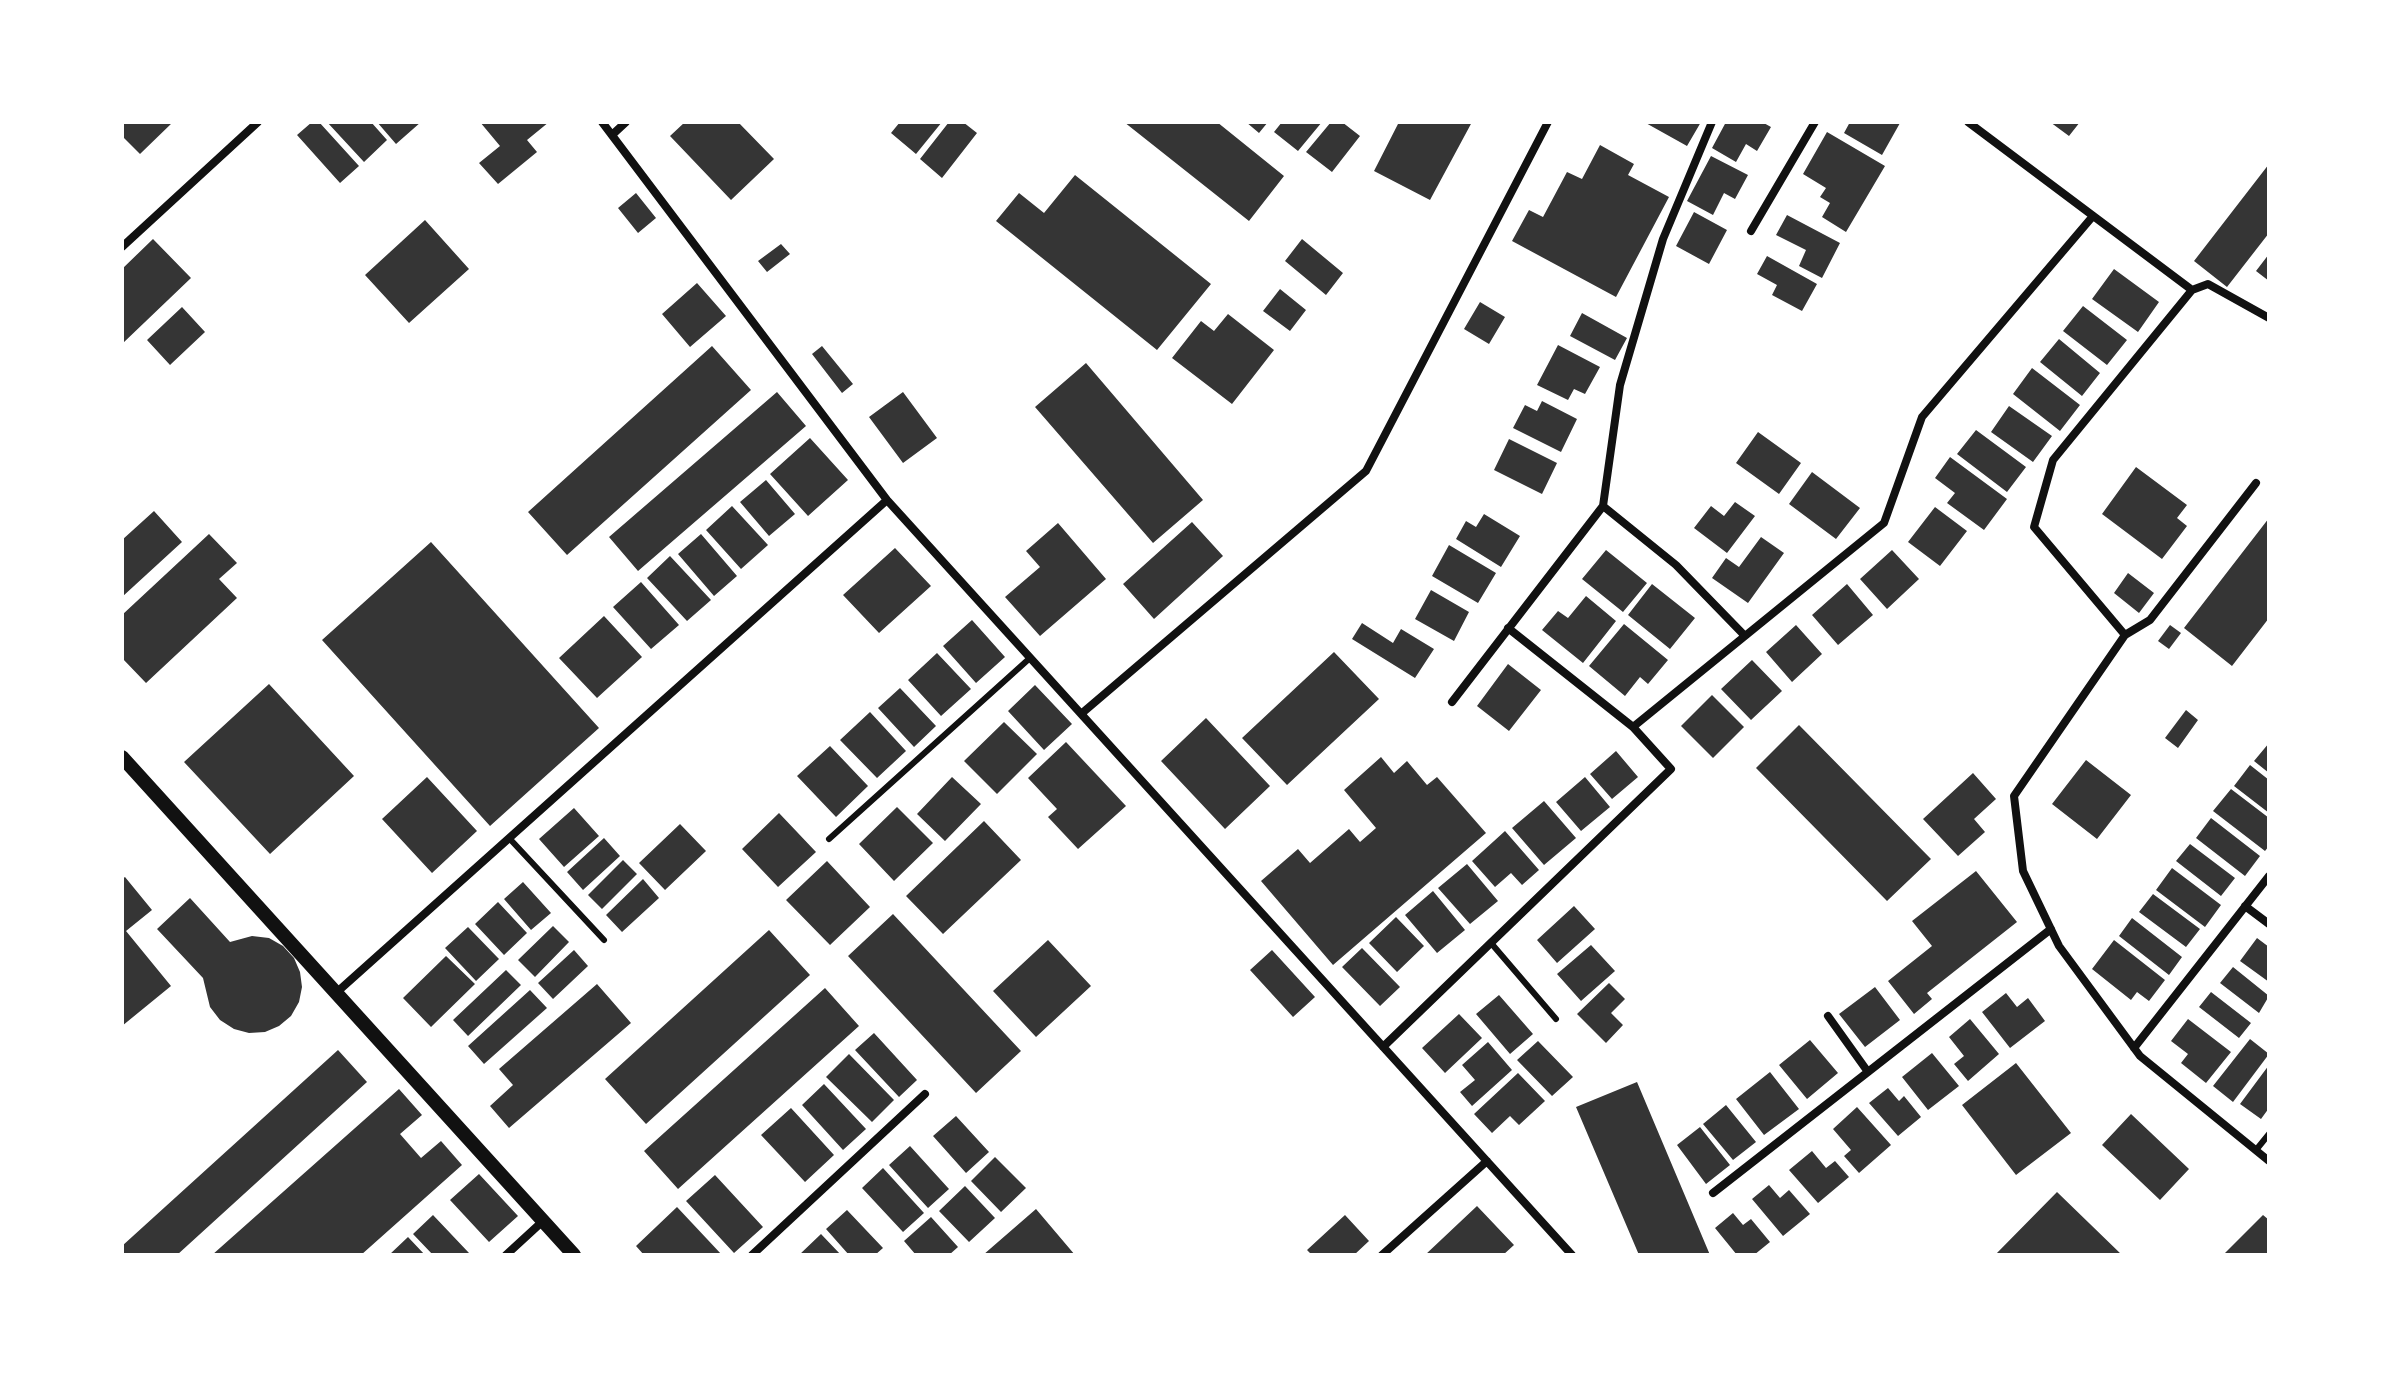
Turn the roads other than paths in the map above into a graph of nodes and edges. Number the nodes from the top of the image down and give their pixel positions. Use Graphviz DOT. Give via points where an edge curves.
graph roads {
  1 [pos="258,122"];
  2 [pos="602,122"];
  3 [pos="626,122"];
  4 [pos="1548,122"];
  5 [pos="1712,122"];
  6 [pos="1815,122"];
  7 [pos="1968,122"];
  8 [pos="612,135"];
  9 [pos="2093,216"];
  10 [pos="1751,231"];
  11 [pos="122,247"];
  12 [pos="2192,290"];
  13 [pos="2269,318"];
  14 [pos="2256,483"];
  15 [pos="887,500"];
  16 [pos="1603,506"];
  17 [pos="1508,628"];
  18 [pos="2125,635"];
  19 [pos="1745,636"];
  20 [pos="1030,658"];
  21 [pos="1452,702"];
  22 [pos="1081,714"];
  23 [pos="1633,727"];
  24 [pos="122,757"];
  25 [pos="509,838"];
  26 [pos="829,839"];
  27 [pos="2269,876"];
  28 [pos="2245,906"];
  29 [pos="2269,924"];
  30 [pos="2051,929"];
  31 [pos="604,940"];
  32 [pos="1491,943"];
  33 [pos="336,993"];
  34 [pos="1828,1016"];
  35 [pos="1556,1019"];
  36 [pos="1383,1047"];
  37 [pos="2134,1048"];
  38 [pos="1868,1072"];
  39 [pos="925,1094"];
  40 [pos="2269,1134"];
  41 [pos="2256,1150"];
  42 [pos="1487,1161"];
  43 [pos="2269,1161"];
  44 [pos="1713,1193"];
  45 [pos="543,1221"];
  46 [pos="506,1255"];
  47 [pos="574,1255"];
  48 [pos="752,1255"];
  49 [pos="1382,1255"];
  50 [pos="1572,1255"];
  1 -- 11 [label="street"];
  2 -- 8 [label="street"];
  3 -- 8 [label="street"];
  4 -- 22 [label="street" via="1366,471"];
  5 -- 16 [label="street" via="1663,239 1620,385"];
  6 -- 10 [label="street"];
  7 -- 9 [label="street"];
  8 -- 15 [label="street"];
  9 -- 12 [label="street"];
  9 -- 19 [label="street" via="1922,417 1884,523"];
  12 -- 13 [label="street" via="2208,284"];
  12 -- 18 [label="street" via="2053,460 2034,527"];
  14 -- 18 [label="street" via="2150,620"];
  15 -- 20 [label="street"];
  15 -- 25 [label="street"];
  16 -- 17 [label="street"];
  16 -- 19 [label="street" via="1676,565"];
  17 -- 21 [label="street"];
  17 -- 23 [label="street"];
  18 -- 30 [label="street" via="2014,796 2023,871"];
  19 -- 23 [label="street"];
  20 -- 22 [label="street"];
  20 -- 26 [label="lane"];
  22 -- 36 [label="street"];
  23 -- 32 [label="street" via="1671,769"];
  24 -- 33 [label="street"];
  25 -- 31 [label="lane"];
  25 -- 33 [label="street"];
  27 -- 28 [label="street"];
  28 -- 29 [label="street"];
  28 -- 37 [label="street"];
  30 -- 37 [label="street"];
  30 -- 38 [label="street"];
  32 -- 35 [label="lane"];
  32 -- 36 [label="street"];
  33 -- 45 [label="street"];
  34 -- 38 [label="street"];
  36 -- 42 [label="street"];
  37 -- 41 [label="street"];
  38 -- 44 [label="street"];
  39 -- 48 [label="street"];
  40 -- 41 [label="lane"];
  41 -- 43 [label="street"];
  42 -- 49 [label="street"];
  42 -- 50 [label="street"];
  45 -- 46 [label="street"];
  45 -- 47 [label="street"];
}
